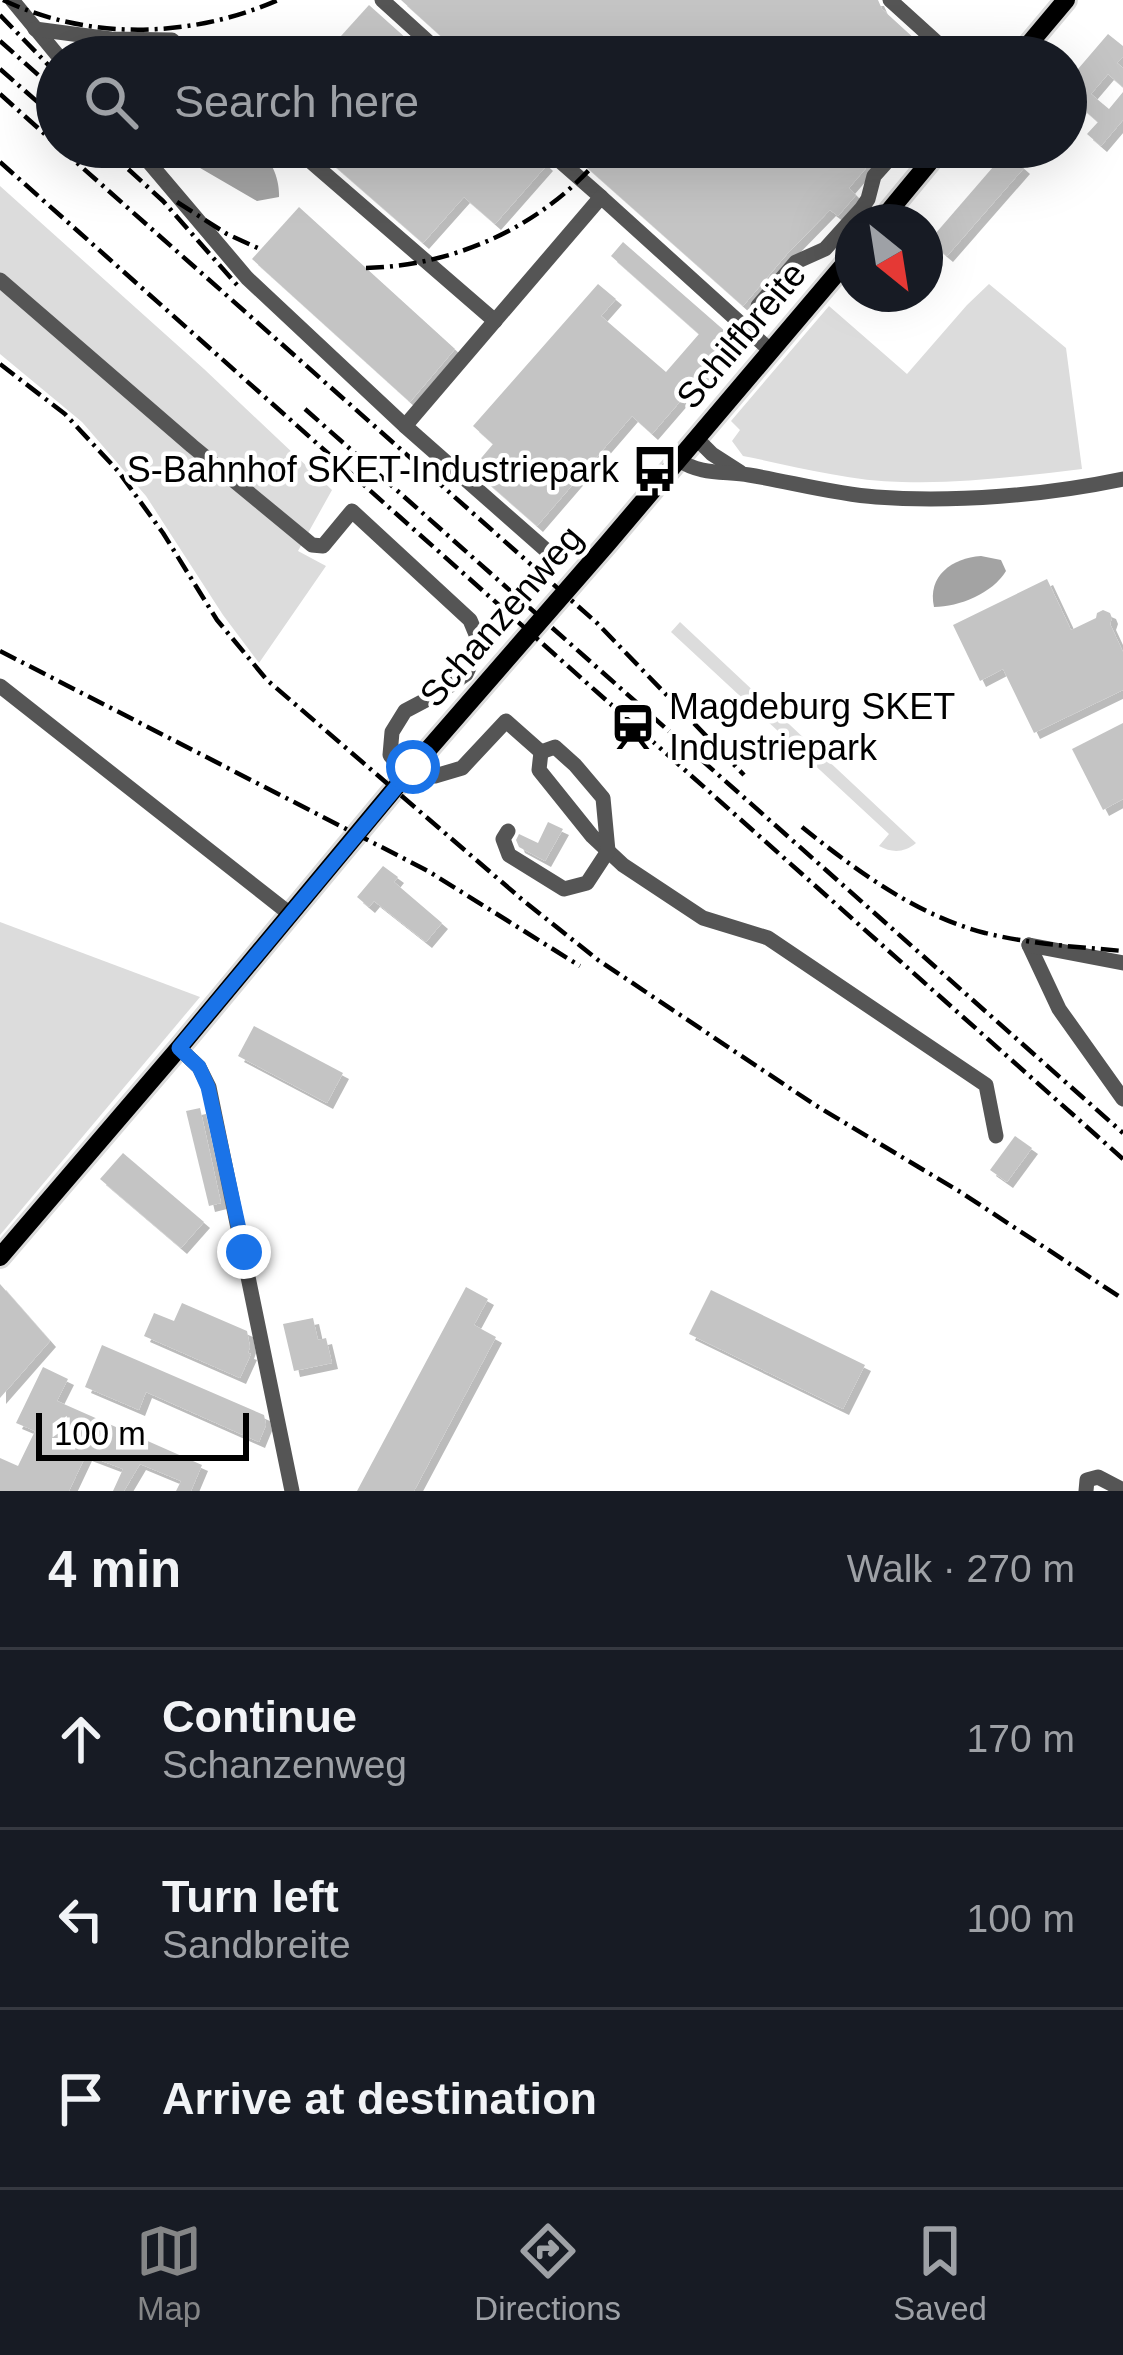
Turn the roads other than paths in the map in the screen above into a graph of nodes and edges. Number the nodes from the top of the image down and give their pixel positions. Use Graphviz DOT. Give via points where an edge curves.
graph roads {
  1 [pos="12,0"];
  2 [pos="382,0"];
  3 [pos="890,0"];
  4 [pos="1063,1"];
  5 [pos="35,29"];
  6 [pos="41,36"];
  7 [pos="81,36"];
  8 [pos="422,36"];
  9 [pos="930,36"];
  10 [pos="1035,36"];
  11 [pos="154,168"];
  12 [pos="318,168"];
  13 [pos="568,168"];
  14 [pos="881,168"];
  15 [pos="925,168"];
  16 [pos="601,197"];
  17 [pos="895,204"];
  18 [pos="835,275"];
  19 [pos="0,280"];
  20 [pos="758,306"];
  21 [pos="495,321"];
  22 [pos="771,351"];
  23 [pos="405,426"];
  24 [pos="697,439"];
  25 [pos="679,460"];
  26 [pos="742,474"];
  27 [pos="1123,479"];
  28 [pos="547,551"];
  29 [pos="0,686"];
  30 [pos="542,752"];
  31 [pos="409,771"];
  32 [pos="508,831"];
  33 [pos="608,851"];
  34 [pos="290,914"];
  35 [pos="1123,963"];
  36 [pos="179,1048"];
  37 [pos="1123,1099"];
  38 [pos="996,1136"];
  39 [pos="0,1256"];
  40 [pos="1123,1490"];
  41 [pos="292,1491"];
  42 [pos="1086,1491"];
  1 -- 5 [label="street"];
  2 -- 8 [label="street"];
  3 -- 9 [label="street"];
  4 -- 10 [label="main road"];
  5 -- 6 [label="street"];
  5 -- 7 [label="street"];
  11 -- 23 [label="street" via="247,278"];
  12 -- 21 [label="street"];
  13 -- 16 [label="street"];
  14 -- 20 [label="street" via="862,208"];
  15 -- 17 [label="main road"];
  16 -- 21 [label="street"];
  16 -- 22 [label="street"];
  18 -- 22 [label="main road, Schilfbreite"];
  19 -- 31 [label="street" via="311,545 323,546 352,511 470,620 480,644 466,674 405,711 392,732 390,755"];
  21 -- 23 [label="street"];
  22 -- 24 [label="main road, Schilfbreite"];
  23 -- 28 [label="street"];
  24 -- 25 [label="main road, Schilfbreite"];
  24 -- 26 [label="street"];
  25 -- 26 [label="street"];
  25 -- 31 [label="main road, Schanzenweg"];
  26 -- 27 [label="street" via="907,498"];
  29 -- 34 [label="street"];
  30 -- 31 [label="street" via="506,721 462,768 435,776"];
  30 -- 33 [label="street" via="539,770"];
  30 -- 33 [label="street" via="554,747 603,798"];
  31 -- 34 [label="main road, Schanzenweg"];
  32 -- 33 [label="street" via="509,855 564,890 587,884"];
  33 -- 38 [label="street" via="703,918 768,938 986,1085"];
  34 -- 36 [label="main road, Schanzenweg"];
  35 -- 37 [label="street" via="1029,945 1058,1009"];
  36 -- 39 [label="main road, Schanzenweg"];
  36 -- 41 [label="street" via="199,1067 216,1117"];
  40 -- 42 [label="street" via="1098,1477"];
}
